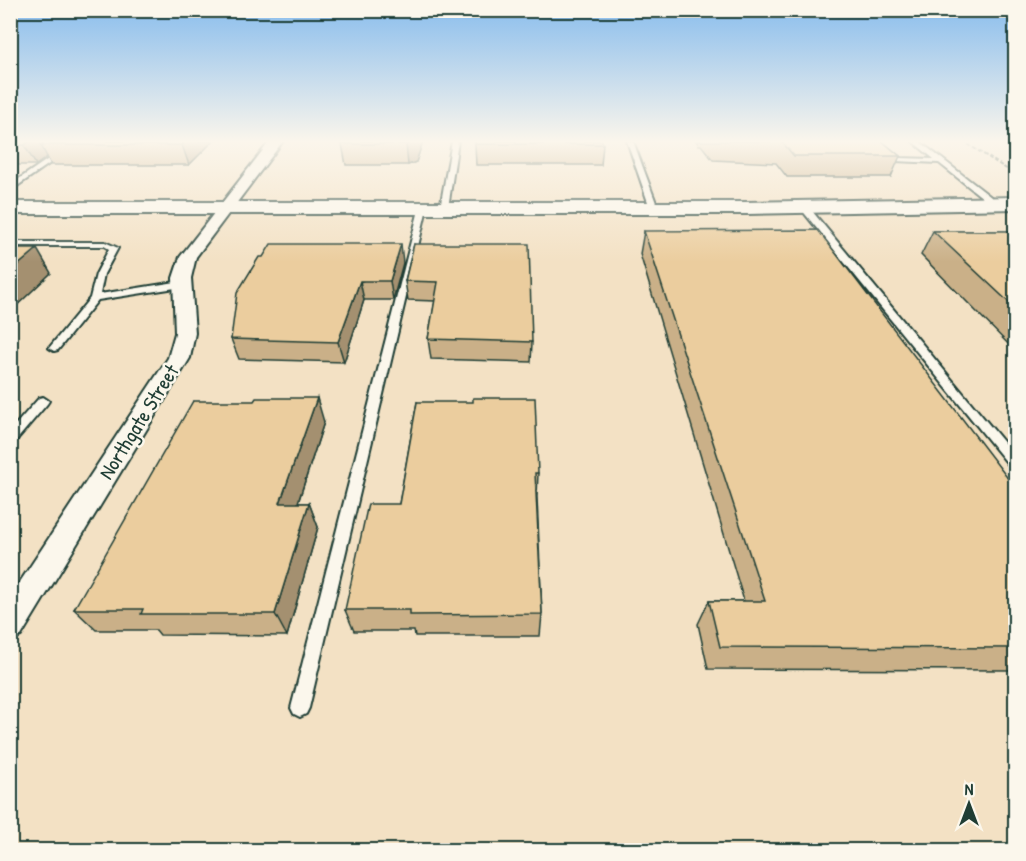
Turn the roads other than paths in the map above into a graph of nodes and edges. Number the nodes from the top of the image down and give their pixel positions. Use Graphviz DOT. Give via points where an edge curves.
graph roads {
  1 [pos="246,181"];
  2 [pos="448,181"];
  3 [pos="644,181"];
  4 [pos="966,181"];
  5 [pos="1016,203"];
  6 [pos="996,204"];
  7 [pos="804,207"];
  8 [pos="10,208"];
  9 [pos="225,208"];
  10 [pos="423,208"];
  11 [pos="444,208"];
  12 [pos="654,208"];
  13 [pos="10,244"];
  14 [pos="182,284"];
  15 [pos="95,298"];
  16 [pos="54,348"];
  17 [pos="43,401"];
  18 [pos="10,440"];
  19 [pos="1016,466"];
  20 [pos="10,625"];
  21 [pos="300,708"];
  1 -- 9 [label="street, Northgate Street"];
  2 -- 11 [label="lane"];
  3 -- 12 [label="lane"];
  4 -- 6 [label="lane"];
  5 -- 6 [label="street"];
  6 -- 7 [label="street"];
  7 -- 12 [label="street"];
  7 -- 19 [label="lane"];
  8 -- 9 [label="street"];
  9 -- 10 [label="street"];
  9 -- 14 [label="street, Northgate Street" via="189,257"];
  10 -- 11 [label="street"];
  10 -- 21 [label="lane"];
  11 -- 12 [label="street"];
  13 -- 15 [label="lane" via="105,244 114,248 100,274"];
  14 -- 15 [label="lane"];
  14 -- 20 [label="street, Northgate Street" via="185,333 179,358"];
  15 -- 16 [label="lane"];
  17 -- 18 [label="lane"];
}
